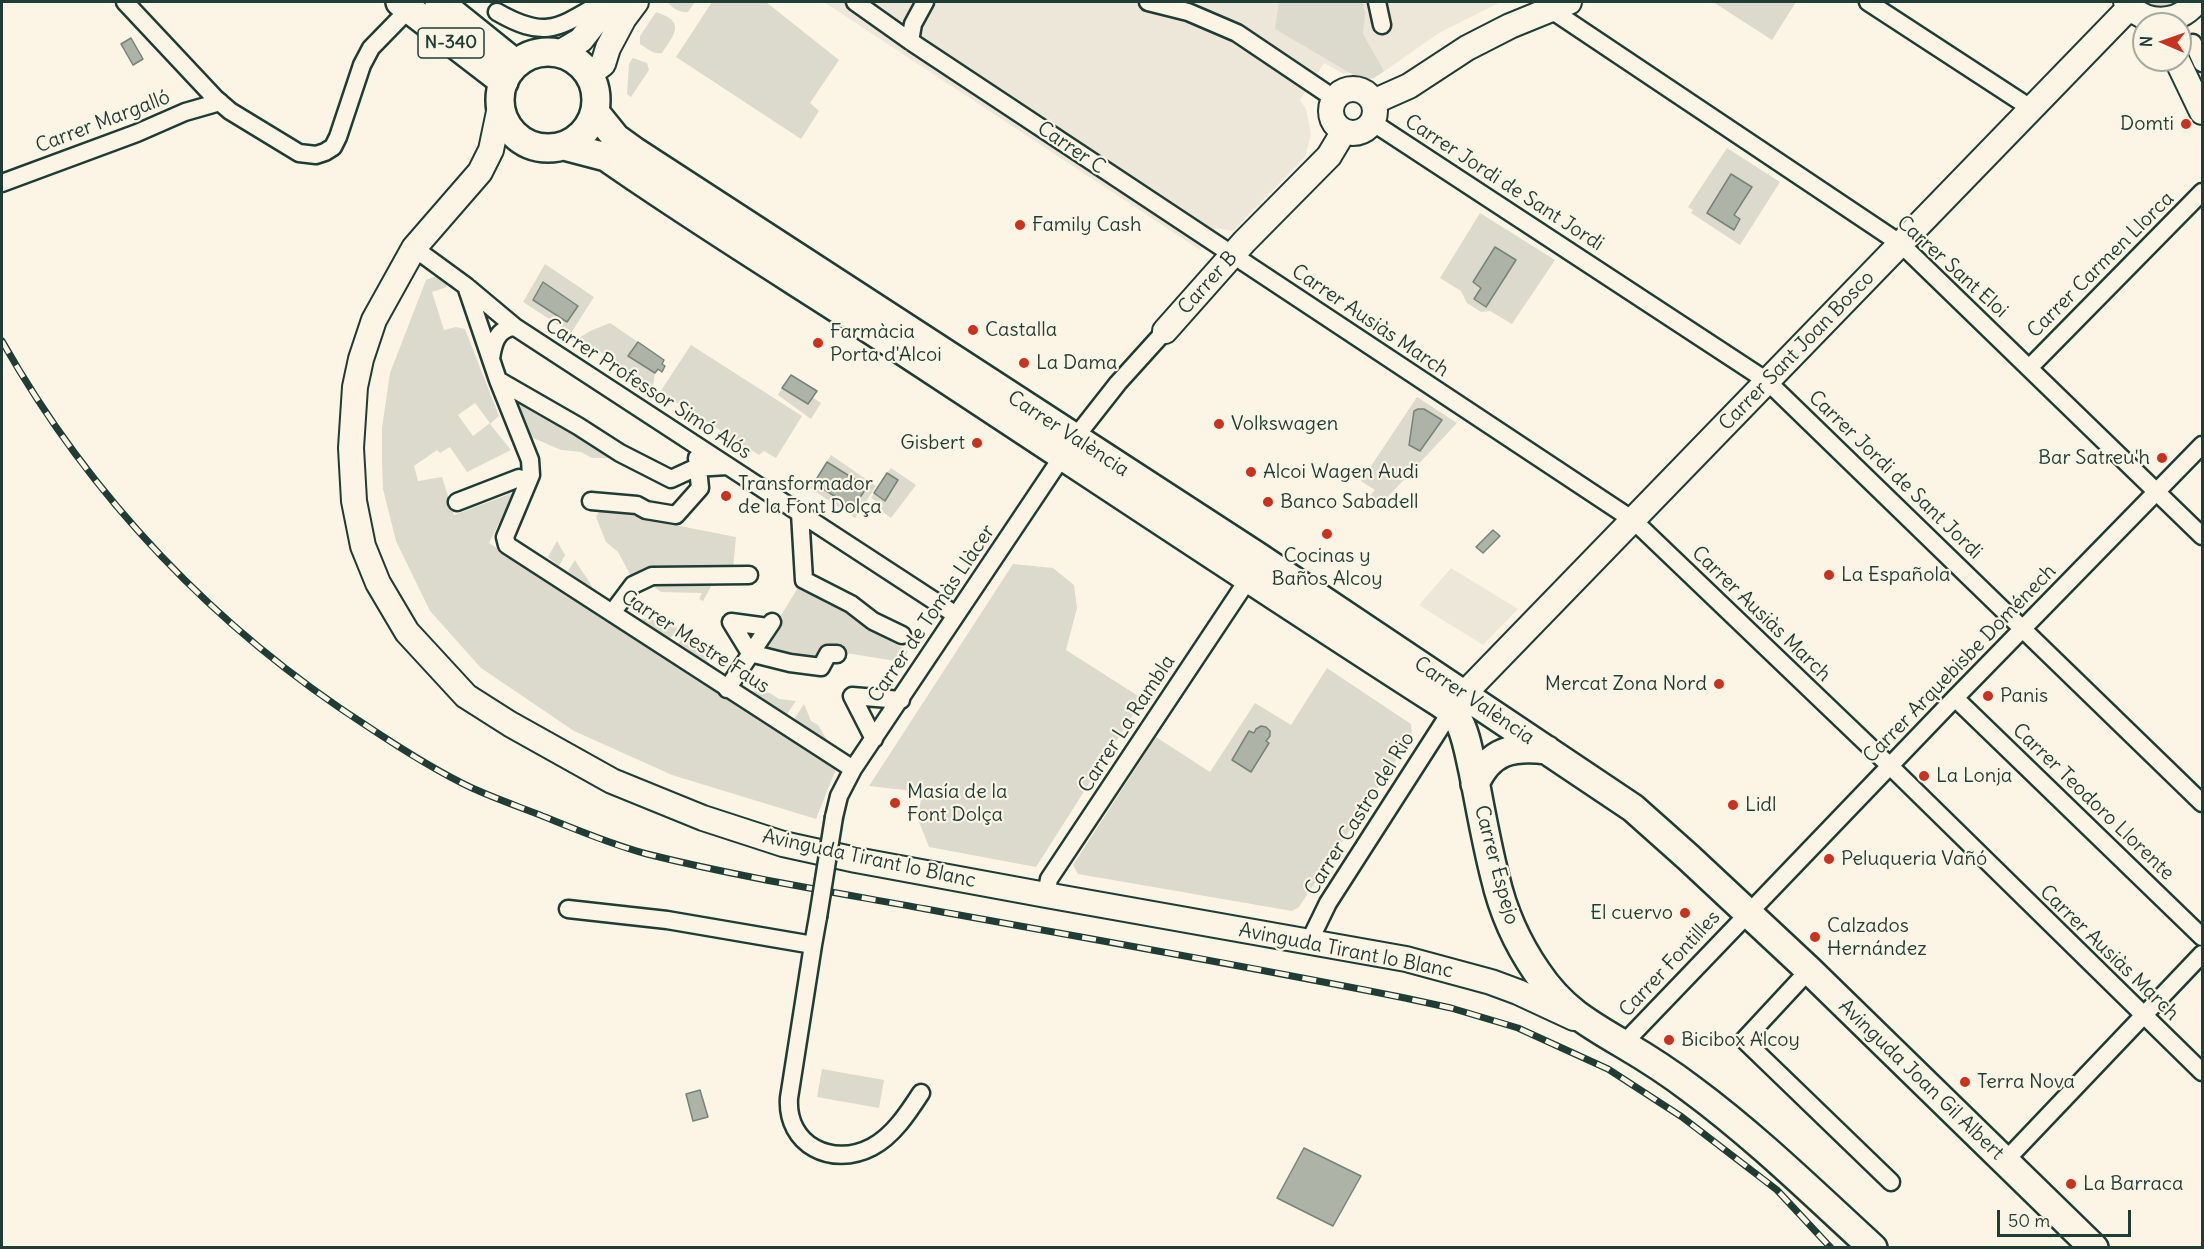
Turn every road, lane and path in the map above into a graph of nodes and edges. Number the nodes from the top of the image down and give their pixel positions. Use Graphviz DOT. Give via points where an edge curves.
graph roads {
  1 [pos="125,2"];
  2 [pos="439,2"];
  3 [pos="578,2"];
  4 [pos="603,2"];
  5 [pos="611,2"];
  6 [pos="636,2"];
  7 [pos="855,2"];
  8 [pos="925,2"];
  9 [pos="1148,2"];
  10 [pos="1377,2"];
  11 [pos="1868,2"];
  12 [pos="404,5"];
  13 [pos="1560,5"];
  14 [pos="496,12"];
  15 [pos="2132,20"];
  16 [pos="1382,25"];
  17 [pos="554,27"];
  18 [pos="910,41"];
  19 [pos="559,53"];
  20 [pos="2191,72"];
  21 [pos="589,74"];
  22 [pos="506,85"];
  23 [pos="1335,99"];
  24 [pos="220,102"];
  25 [pos="2032,109"];
  26 [pos="595,112"];
  27 [pos="1373,112"];
  28 [pos="2202,112"];
  29 [pos="1344,131"];
  30 [pos="564,146"];
  31 [pos="2,183"];
  32 [pos="2202,192"];
  33 [pos="1901,244"];
  34 [pos="414,248"];
  35 [pos="1233,256"];
  36 [pos="466,286"];
  37 [pos="514,327"];
  38 [pos="1165,331"];
  39 [pos="491,360"];
  40 [pos="2030,367"];
  41 [pos="498,380"];
  42 [pos="1767,381"];
  43 [pos="696,445"];
  44 [pos="2202,445"];
  45 [pos="1068,448"];
  46 [pos="727,466"];
  47 [pos="698,468"];
  48 [pos="528,481"];
  49 [pos="2157,492"];
  50 [pos="591,501"];
  51 [pos="457,502"];
  52 [pos="800,513"];
  53 [pos="1633,520"];
  54 [pos="2202,536"];
  55 [pos="749,575"];
  56 [pos="1249,578"];
  57 [pos="612,613"];
  58 [pos="956,615"];
  59 [pos="2024,629"];
  60 [pos="902,635"];
  61 [pos="750,653"];
  62 [pos="837,654"];
  63 [pos="727,688"];
  64 [pos="1955,698"];
  65 [pos="901,699"];
  66 [pos="1457,702"];
  67 [pos="874,739"];
  68 [pos="1547,750"];
  69 [pos="1890,766"];
  70 [pos="854,769"];
  71 [pos="1475,784"];
  72 [pos="2202,803"];
  73 [pos="1046,896"];
  74 [pos="568,909"];
  75 [pos="1747,913"];
  76 [pos="2202,937"];
  77 [pos="1309,942"];
  78 [pos="813,945"];
  79 [pos="2202,954"];
  80 [pos="1809,970"];
  81 [pos="2143,1016"];
  82 [pos="1595,1029"];
  83 [pos="1623,1044"];
  84 [pos="2202,1072"];
  85 [pos="921,1093"];
  86 [pos="2005,1161"];
  87 [pos="1890,1182"];
  88 [pos="1873,1248"];
  89 [pos="2094,1248"];
  1 -- 24 [label="street"];
  2 -- 22 [label="main road, N-340"];
  3 -- 17 [label="street"];
  4 -- 17 [label="street"];
  5 -- 19 [label="street" via="581,40"];
  6 -- 21 [label="street" via="608,48 603,64"];
  7 -- 18 [label="street, Carrer C"];
  8 -- 18 [label="street" via="913,24"];
  9 -- 23 [label="street" via="1188,12 1237,33"];
  10 -- 16 [label="street"];
  11 -- 25 [label="street"];
  12 -- 22 [label="main road, N-340"];
  12 -- 24 [label="street" via="371,48 338,137 325,152 299,153"];
  13 -- 27 [label="street" via="1467,48"];
  13 -- 33 [label="street, Carrer Sant Eloi"];
  14 -- 17 [label="street" via="519,24"];
  15 -- 25 [label="street, Carrer Sant Joan Bosco"];
  18 -- 35 [label="street, Carrer C"];
  19 -- 21 [label="main road" via="576,61"];
  19 -- 22 [label="main road" via="536,54"];
  20 -- 28 [label="street"];
  21 -- 26 [label="main road" via="596,95"];
  22 -- 30 [label="main road, N-340" via="507,126 516,136 545,148"];
  22 -- 34 [label="street, Avinguda Tirant lo Blanc" via="491,150 480,172"];
  23 -- 27 [label="street" via="1343,92 1358,90 1367,94"];
  23 -- 29 [label="street" via="1332,114"];
  24 -- 31 [label="street, Carrer Margalló"];
  25 -- 33 [label="street, Carrer Sant Joan Bosco"];
  26 -- 30 [label="main road" via="586,130"];
  26 -- 45 [label="main road, Carrer València" via="616,138 634,151"];
  27 -- 29 [label="street" via="1363,131"];
  27 -- 42 [label="street, Carrer Jordi de Sant Jordi"];
  29 -- 35 [label="street, Carrer B" via="1329,156"];
  30 -- 45 [label="main road, Carrer València" via="606,156"];
  32 -- 40 [label="street, Carrer Carmen Llorca"];
  33 -- 40 [label="street, Carrer Sant Eloi"];
  33 -- 42 [label="street, Carrer Sant Joan Bosco"];
  34 -- 36 [label="street, Carrer Professor Simó Alós"];
  34 -- 73 [label="street, Avinguda Tirant lo Blanc" via="374,320 361,359 351,448 354,501 378,583 407,632 466,696 612,781 703,818 783,844"];
  35 -- 38 [label="street, Carrer B"];
  35 -- 53 [label="street, Carrer Ausiàs March"];
  36 -- 37 [label="street, Carrer Professor Simó Alós"];
  36 -- 39 [label="street"];
  37 -- 39 [label="street" via="497,336"];
  37 -- 43 [label="street, Carrer Professor Simó Alós"];
  38 -- 45 [label="street, Carrer B"];
  39 -- 41 [label="street"];
  40 -- 49 [label="street, Carrer Sant Eloi"];
  41 -- 47 [label="street" via="620,453 671,478"];
  41 -- 48 [label="street" via="528,453"];
  42 -- 53 [label="street, Carrer Sant Joan Bosco"];
  42 -- 59 [label="street, Carrer Jordi de Sant Jordi"];
  43 -- 46 [label="street, Carrer Professor Simó Alós"];
  43 -- 47 [label="street"];
  44 -- 49 [label="street, Carrer Arquebisbe Doménech"];
  45 -- 56 [label="main road, Carrer València"];
  45 -- 58 [label="street, Carrer de Tomàs Llàcer"];
  45 -- 66 [label="main road, Carrer València"];
  46 -- 47 [label="street"];
  46 -- 52 [label="street, Carrer Professor Simó Alós"];
  47 -- 50 [label="street" via="700,488 676,515 638,505"];
  48 -- 51 [label="street" via="519,478"];
  48 -- 57 [label="street, Carrer Mestre Faus" via="505,543"];
  49 -- 54 [label="street, Carrer Sant Eloi"];
  49 -- 59 [label="street, Carrer Arquebisbe Doménech"];
  52 -- 58 [label="street, Carrer Professor Simó Alós"];
  52 -- 60 [label="street" via="804,580"];
  53 -- 66 [label="street, Carrer Sant Joan Bosco"];
  53 -- 69 [label="street, Carrer Ausiàs March"];
  55 -- 57 [label="street" via="652,576 633,585"];
  56 -- 66 [label="main road, Carrer València" via="1440,703"];
  56 -- 73 [label="street, Carrer La Rambla" via="1049,879"];
  57 -- 63 [label="street, Carrer Mestre Faus"];
  58 -- 65 [label="street, Carrer de Tomàs Llàcer"];
  59 -- 64 [label="street, Carrer Arquebisbe Doménech"];
  59 -- 72 [label="street, Carrer Jordi de Sant Jordi"];
  61 -- 61 [label="street" via="770,625 731,622"];
  61 -- 62 [label="street" via="819,671 828,654"];
  61 -- 63 [label="street"];
  63 -- 70 [label="street, Carrer Mestre Faus"];
  64 -- 69 [label="street, Carrer Arquebisbe Doménech"];
  64 -- 76 [label="street, Carrer Teodoro Llorente"];
  65 -- 67 [label="street, Carrer de Tomàs Llàcer"];
  65 -- 67 [label="street" via="852,696"];
  66 -- 68 [label="main road, Carrer València"];
  66 -- 71 [label="main road, Carrer Espejo" via="1456,718"];
  66 -- 77 [label="street, Carrer Castro del Rio" via="1328,903"];
  67 -- 70 [label="street, Carrer de Tomàs Llàcer"];
  68 -- 71 [label="main road, Carrer València" via="1509,750 1490,760"];
  68 -- 75 [label="main road, Carrer València" via="1633,808"];
  69 -- 75 [label="street, Carrer Arquebisbe Doménech"];
  69 -- 81 [label="street, Carrer Ausiàs March"];
  70 -- 78 [label="street, Carrer de Tomàs Llàcer, bridge" via="839,796 834,817"];
  71 -- 82 [label="main road, Carrer Espejo" via="1495,878 1517,941 1552,992"];
  73 -- 77 [label="street, Avinguda Tirant lo Blanc"];
  74 -- 78 [label="street" via="667,920"];
  75 -- 80 [label="main road, Avinguda Joan Gil Albert"];
  75 -- 83 [label="street, Carrer Fontilles"];
  77 -- 82 [label="street, Avinguda Tirant lo Blanc" via="1406,959 1491,982"];
  78 -- 85 [label="street, Carrer de Tomàs Llàcer" via="789,1098 790,1117 798,1135 825,1153 861,1152 886,1137"];
  79 -- 81 [label="street"];
  80 -- 86 [label="main road, Avinguda Joan Gil Albert"];
  80 -- 87 [label="street" via="1744,1040"];
  81 -- 84 [label="street, Carrer Ausiàs March"];
  81 -- 86 [label="street"];
  82 -- 83 [label="main road, Avinguda Tirant lo Blanc"];
  83 -- 88 [label="main road, Avinguda Tirant lo Blanc" via="1731,1120"];
  86 -- 89 [label="main road, Avinguda Joan Gil Albert"];
}
